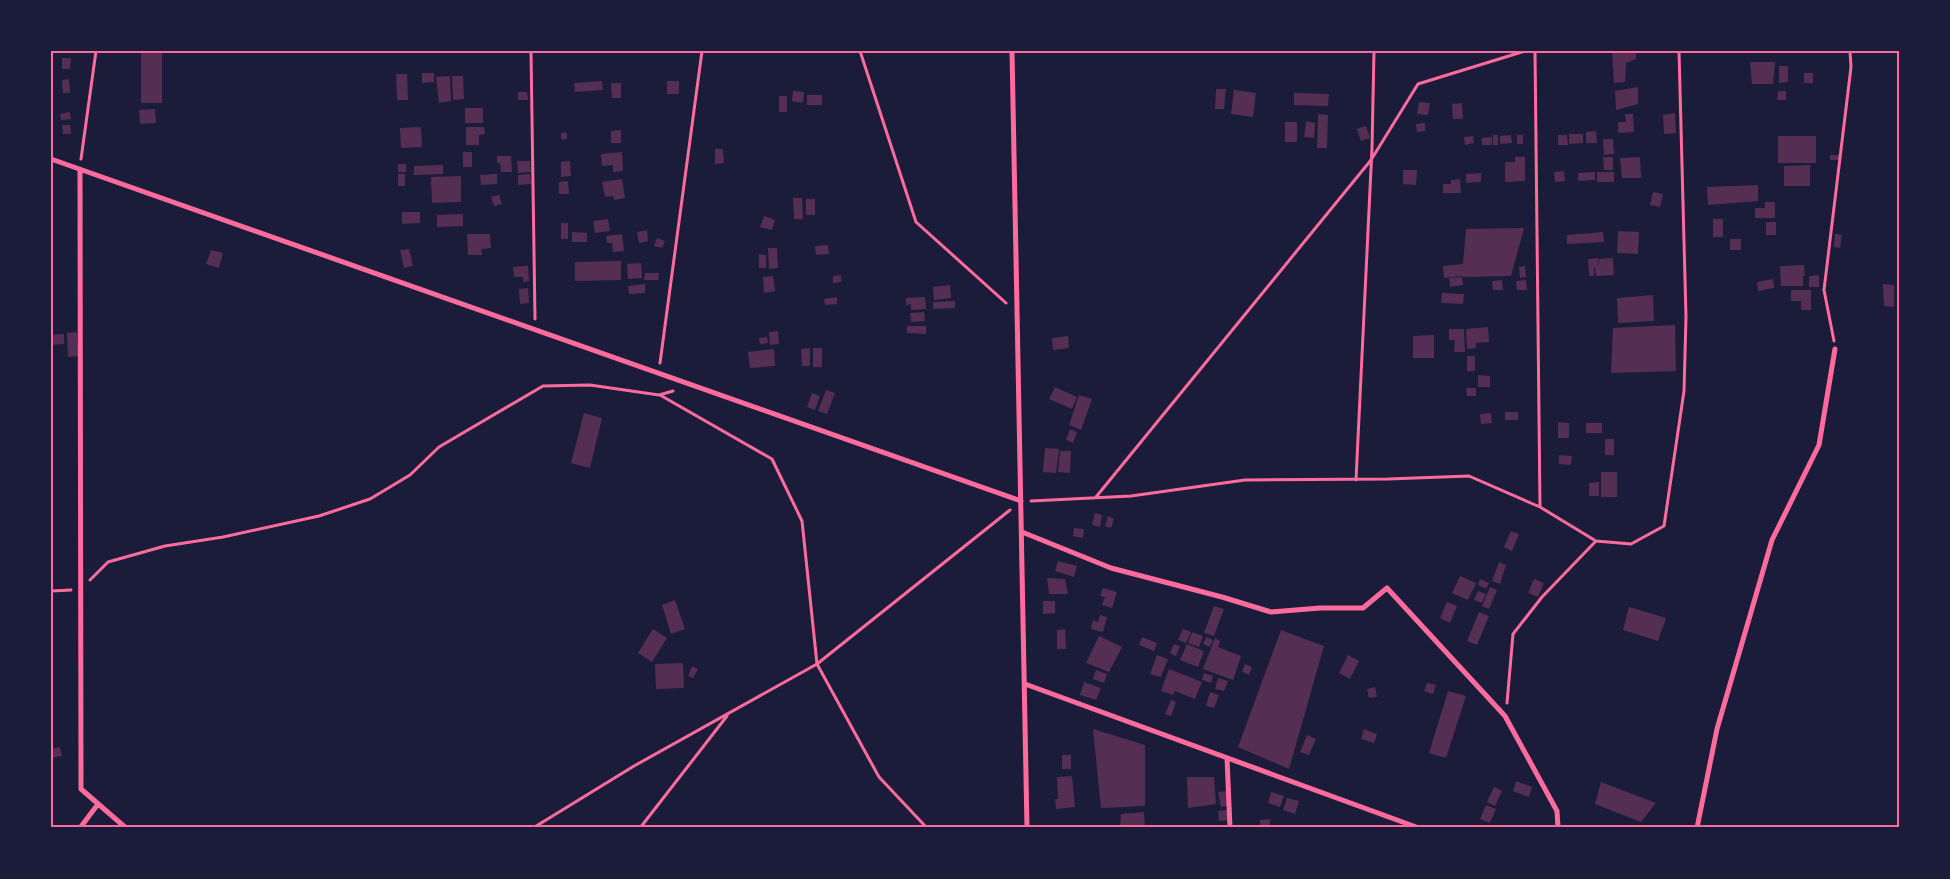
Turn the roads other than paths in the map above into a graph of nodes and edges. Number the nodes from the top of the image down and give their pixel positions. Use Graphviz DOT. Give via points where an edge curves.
graph roads {
  1 [pos="1012,51"];
  2 [pos="51,159"];
  3 [pos="80,170"];
  4 [pos="1835,349"];
  5 [pos="1022,501"];
  6 [pos="1022,532"];
  7 [pos="1024,684"];
  8 [pos="1227,758"];
  9 [pos="98,804"];
  10 [pos="80,828"];
  11 [pos="126,828"];
  12 [pos="1027,828"];
  13 [pos="1230,828"];
  14 [pos="1419,828"];
  15 [pos="1558,828"];
  16 [pos="1697,828"];
  1 -- 5 [label="street"];
  2 -- 3 [label="street"];
  3 -- 5 [label="street"];
  3 -- 9 [label="street" via="81,789"];
  4 -- 16 [label="street" via="1819,445 1772,540 1717,729"];
  5 -- 6 [label="street"];
  6 -- 7 [label="street"];
  6 -- 15 [label="street" via="1111,568 1271,612 1363,608 1387,588 1506,716 1557,811"];
  7 -- 8 [label="street"];
  7 -- 12 [label="street"];
  8 -- 13 [label="street"];
  8 -- 14 [label="street"];
  9 -- 10 [label="street"];
  9 -- 11 [label="street"];
}
